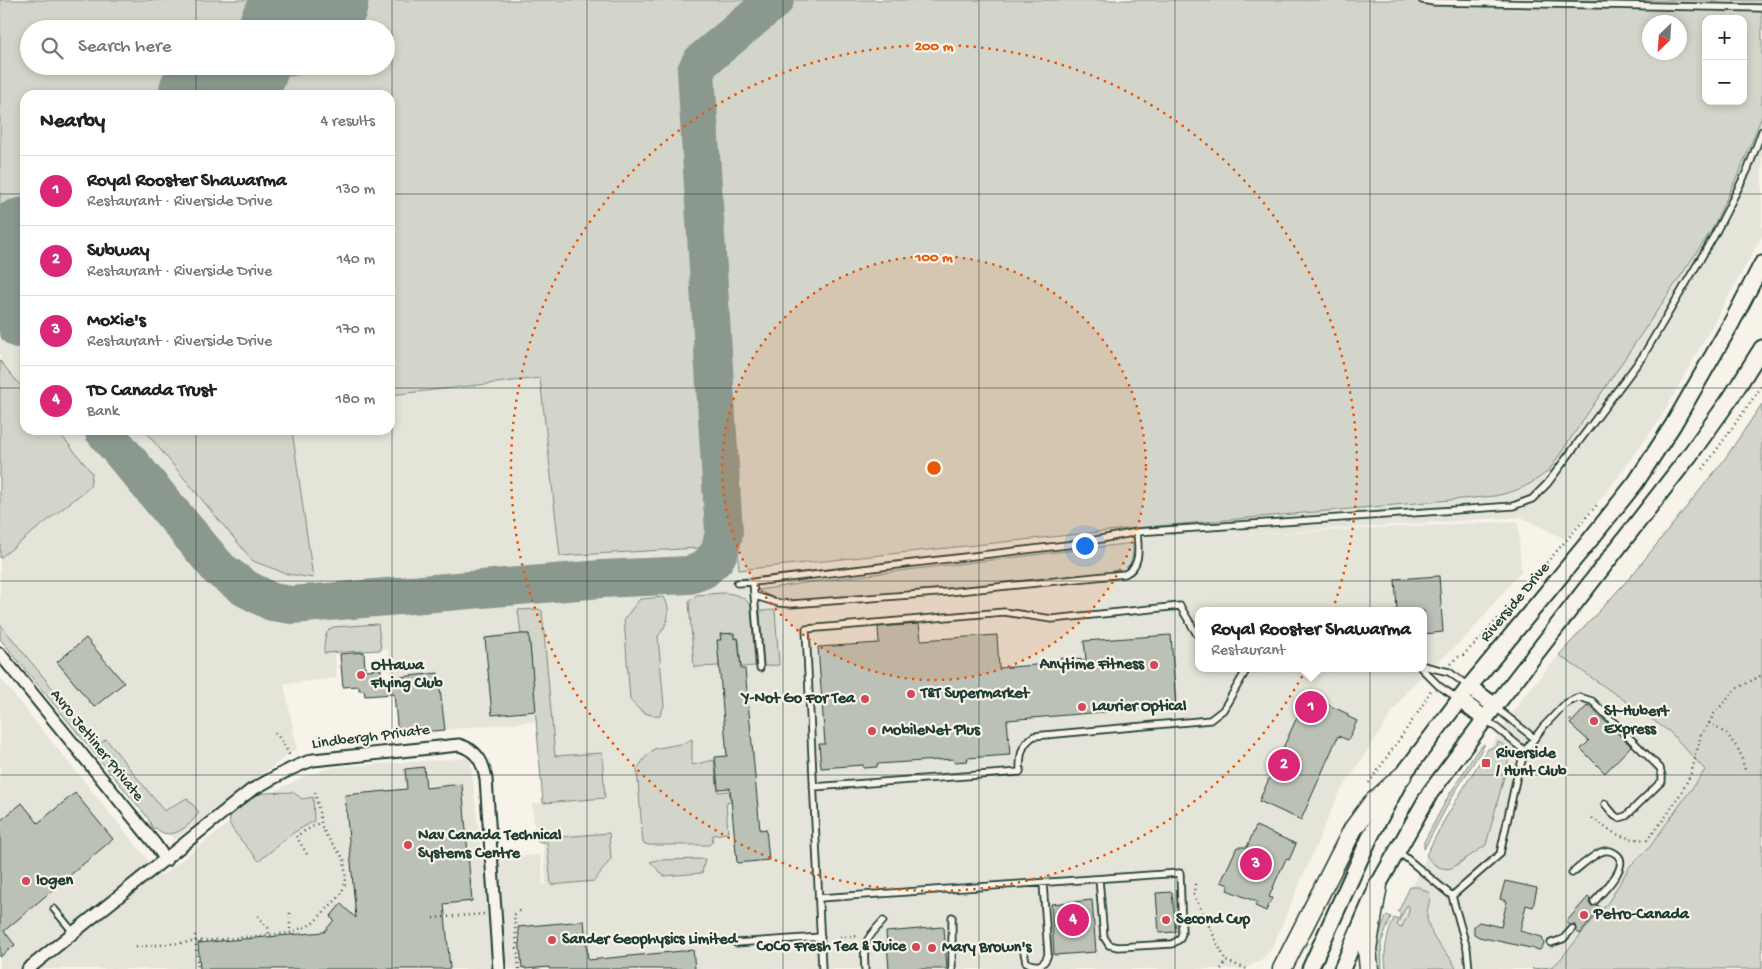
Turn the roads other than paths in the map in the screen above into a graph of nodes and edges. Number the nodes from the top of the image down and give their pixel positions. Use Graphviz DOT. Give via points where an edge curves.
graph roads {
  1 [pos="1422,0"];
  2 [pos="1762,8"];
  3 [pos="1762,131"];
  4 [pos="1762,264"];
  5 [pos="1762,348"];
  6 [pos="1138,532"];
  7 [pos="753,582"];
  8 [pos="737,583"];
  9 [pos="755,596"];
  10 [pos="1195,631"];
  11 [pos="0,654"];
  12 [pos="760,668"];
  13 [pos="1427,668"];
  14 [pos="1244,672"];
  15 [pos="1426,672"];
  16 [pos="1469,687"];
  17 [pos="1460,700"];
  18 [pos="1495,706"];
  19 [pos="1485,719"];
  20 [pos="1534,738"];
  21 [pos="1525,751"];
  22 [pos="1402,776"];
  23 [pos="813,787"];
  24 [pos="1605,804"];
  25 [pos="1397,850"];
  26 [pos="166,860"];
  27 [pos="1572,872"];
  28 [pos="1099,879"];
  29 [pos="1044,883"];
  30 [pos="1378,885"];
  31 [pos="1452,896"];
  32 [pos="820,898"];
  33 [pos="1594,902"];
  34 [pos="54,909"];
  35 [pos="952,917"];
  36 [pos="883,922"];
  37 [pos="1572,929"];
  38 [pos="74,933"];
  39 [pos="822,938"];
  40 [pos="736,943"];
  41 [pos="1551,943"];
  42 [pos="1023,947"];
  43 [pos="28,969"];
  44 [pos="499,969"];
  45 [pos="822,969"];
  46 [pos="865,969"];
  47 [pos="952,969"];
  48 [pos="1282,969"];
  49 [pos="1310,969"];
  50 [pos="1342,969"];
  51 [pos="1369,969"];
  52 [pos="1469,969"];
  1 -- 2 [label="lane"];
  3 -- 6 [label="lane" via="1748,169 1714,236 1643,356 1554,475 1532,499 1513,506"];
  4 -- 16 [label="main road, Riverside Drive" via="1673,425 1636,482"];
  5 -- 18 [label="main road" via="1690,456"];
  6 -- 7 [label="lane" via="1075,544"];
  6 -- 9 [label="lane" via="1138,560 1125,574 791,604"];
  7 -- 8 [label="lane"];
  7 -- 9 [label="lane"];
  9 -- 12 [label="lane"];
  10 -- 23 [label="lane" via="1180,606 1052,619 1004,612 806,629"];
  11 -- 26 [label="street, Avro Jetliner Private"];
  13 -- 16 [label="lane" via="1449,672"];
  14 -- 23 [label="lane" via="1223,710 1210,720 1039,735 1023,745 1020,772"];
  15 -- 17 [label="lane" via="1439,686"];
  16 -- 17 [label="main road, Riverside Drive"];
  16 -- 18 [label="main road"];
  17 -- 19 [label="main road"];
  17 -- 22 [label="main road, Riverside Drive"];
  18 -- 19 [label="main road"];
  18 -- 20 [label="lane"];
  19 -- 21 [label="lane"];
  19 -- 25 [label="main road" via="1430,793"];
  20 -- 21 [label="lane"];
  20 -- 24 [label="lane" via="1565,704 1579,697 1589,700 1660,768 1662,781 1626,816 1615,816"];
  21 -- 31 [label="lane" via="1500,854"];
  22 -- 48 [label="main road" via="1372,803 1352,828"];
  22 -- 49 [label="main road, Riverside Drive" via="1370,835"];
  23 -- 32 [label="lane"];
  25 -- 30 [label="main road"];
  25 -- 31 [label="lane"];
  26 -- 38 [label="street, Lindbergh Private"];
  26 -- 44 [label="street, Lindbergh Private" via="250,791 298,765 322,759 458,745 471,750 484,764"];
  27 -- 33 [label="lane" via="1602,852 1618,855 1621,864 1618,872"];
  28 -- 28 [label="lane" via="1180,873 1180,939 1172,944 1118,947 1109,944 1104,937"];
  28 -- 29 [label="lane"];
  29 -- 32 [label="lane"];
  29 -- 42 [label="lane" via="1047,960 1032,966 1024,958"];
  30 -- 50 [label="main road"];
  30 -- 51 [label="main road" via="1367,948"];
  31 -- 52 [label="lane" via="1467,949"];
  32 -- 39 [label="lane"];
  34 -- 38 [label="lane"];
  35 -- 47 [label="lane"];
  36 -- 46 [label="lane" via="869,936 864,949"];
  37 -- 41 [label="lane" via="1564,939"];
  38 -- 43 [label="street, Lindbergh Private"];
  39 -- 40 [label="lane"];
  39 -- 45 [label="lane"];
}
